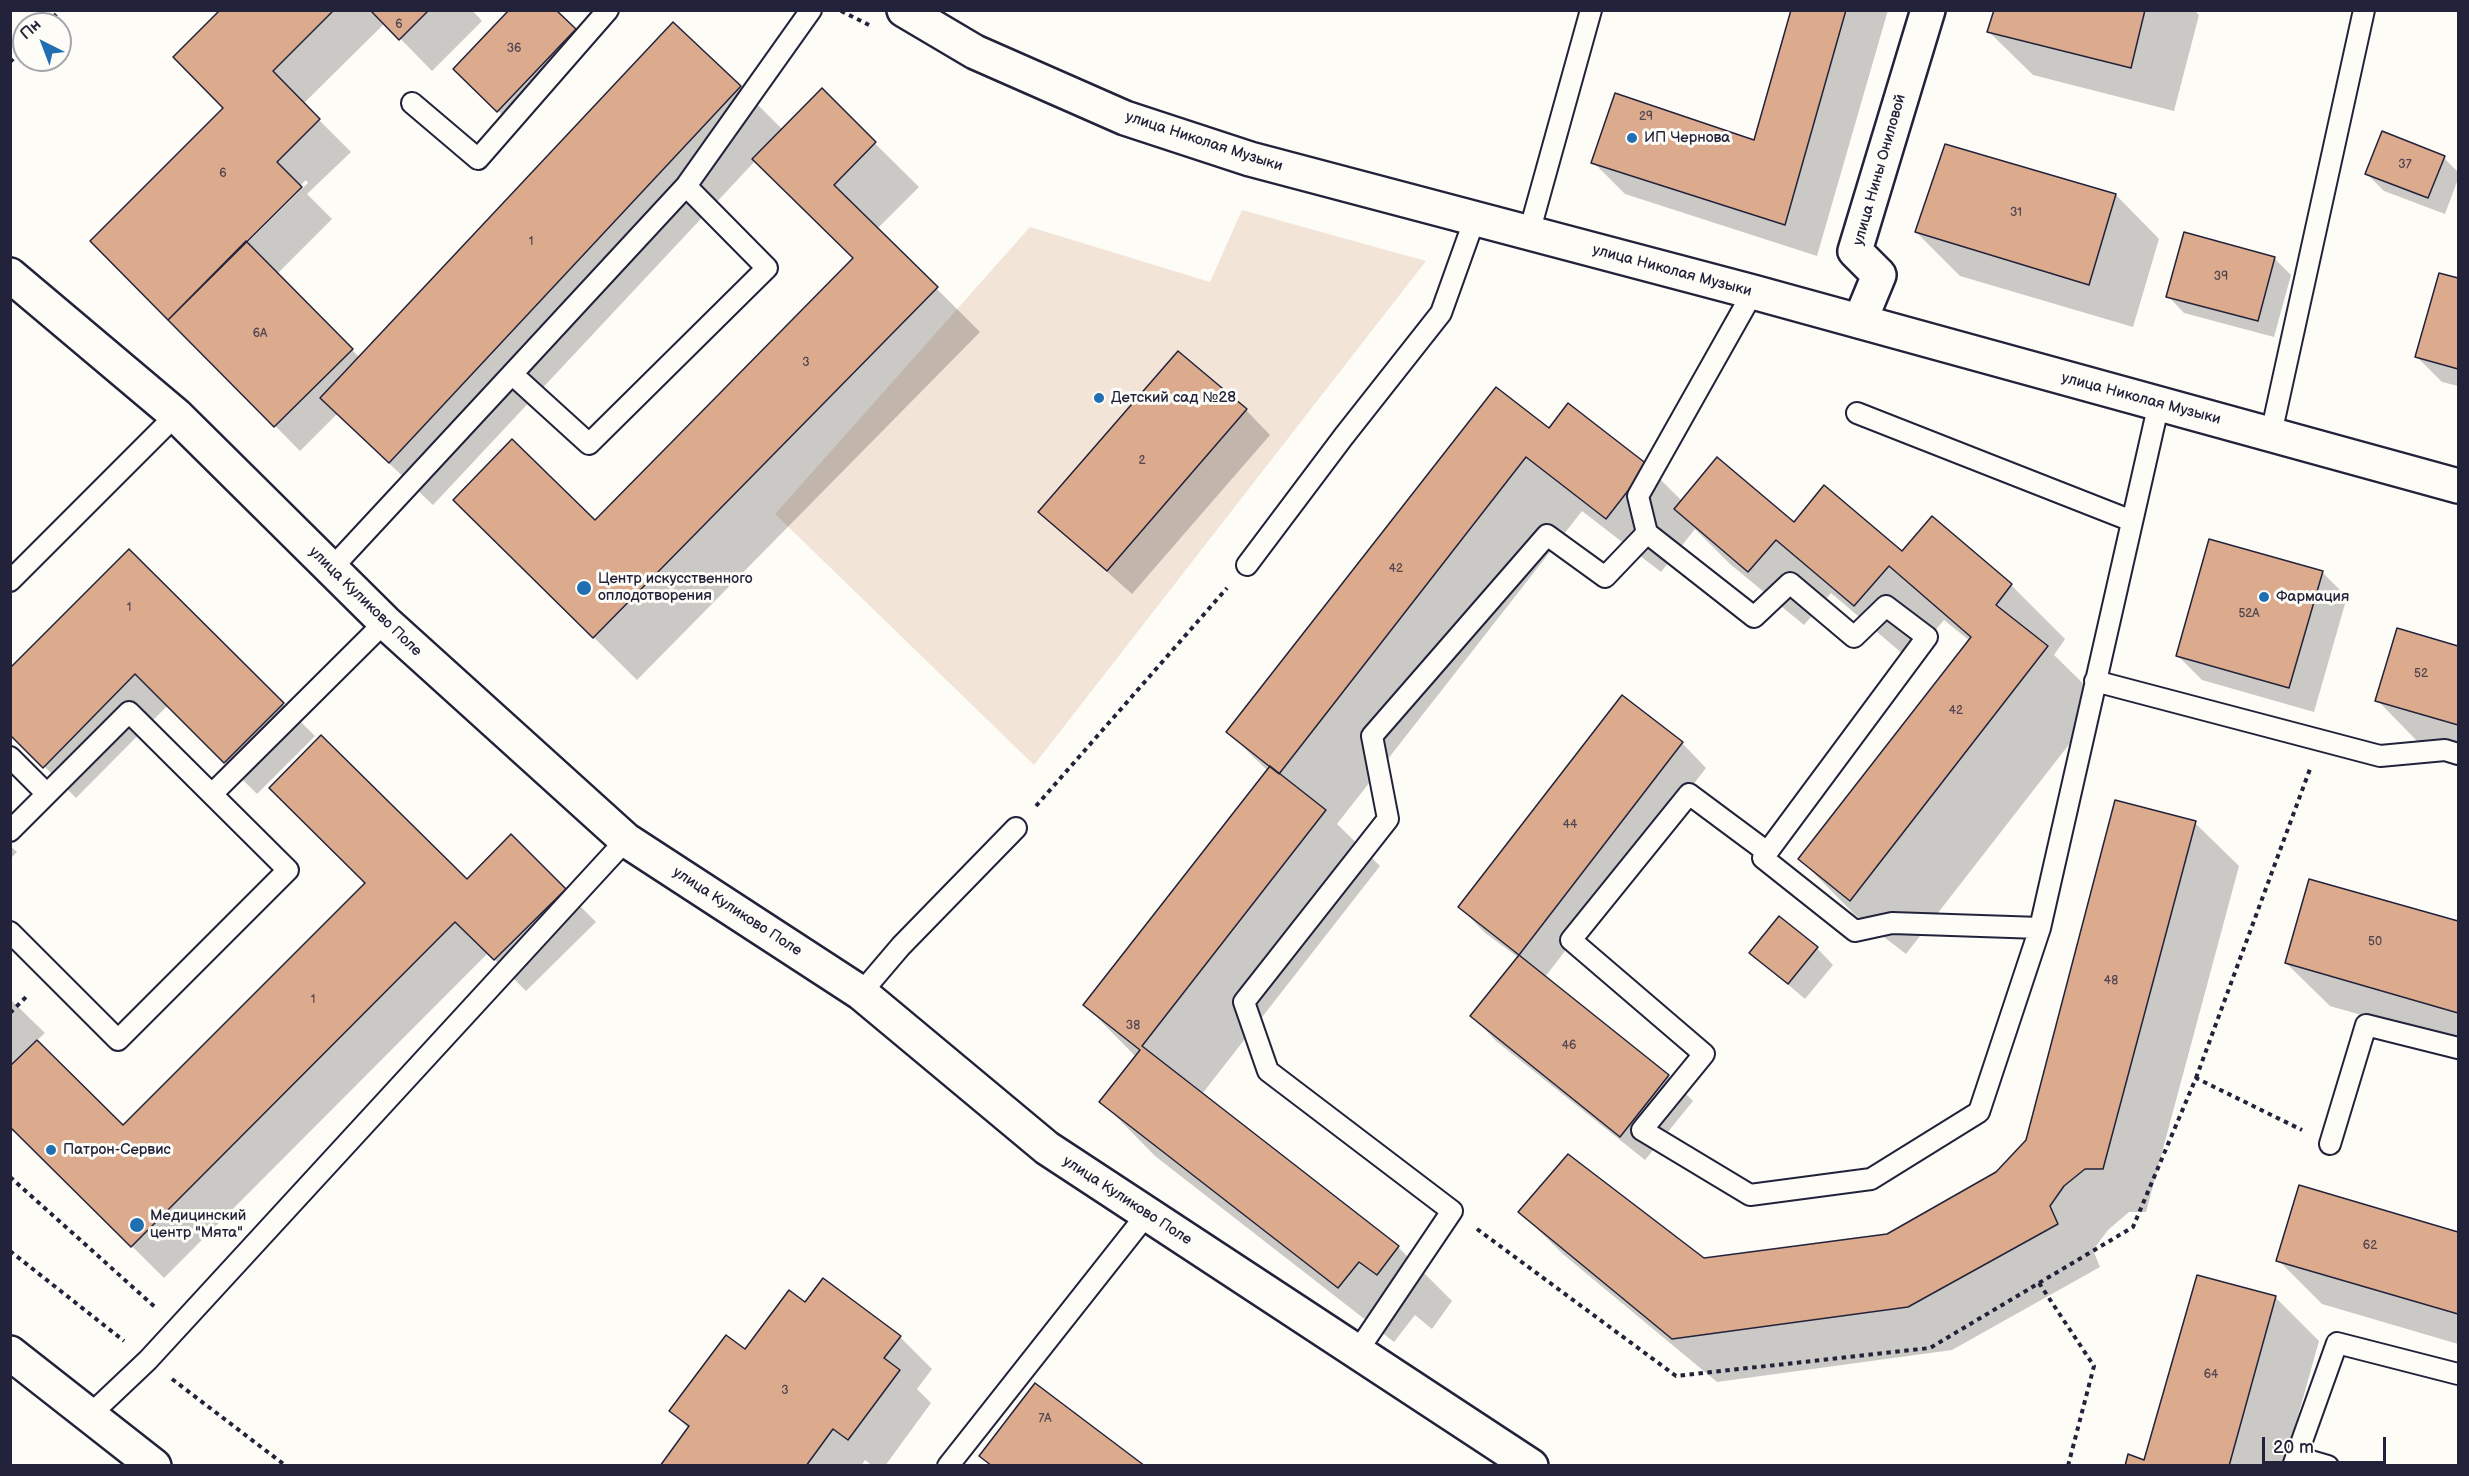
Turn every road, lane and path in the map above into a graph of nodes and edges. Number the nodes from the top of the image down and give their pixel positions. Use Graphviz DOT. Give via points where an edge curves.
graph roads {
  1 [pos="608,10"];
  2 [pos="811,10"];
  3 [pos="904,10"];
  4 [pos="1591,10"];
  5 [pos="1928,10"];
  6 [pos="2364,10"];
  7 [pos="412,103"];
  8 [pos="686,186"];
  9 [pos="1475,218"];
  10 [pos="1529,233"];
  11 [pos="10,275"];
  12 [pos="1753,292"];
  13 [pos="1860,321"];
  14 [pos="512,374"];
  15 [pos="2159,403"];
  16 [pos="1857,413"];
  17 [pos="176,415"];
  18 [pos="2271,434"];
  19 [pos="2458,486"];
  20 [pos="2132,521"];
  21 [pos="1647,533"];
  22 [pos="1247,565"];
  23 [pos="331,569"];
  24 [pos="10,581"];
  25 [pos="385,622"];
  26 [pos="2095,681"];
  27 [pos="2321,740"];
  28 [pos="2458,754"];
  29 [pos="10,757"];
  30 [pos="47,794"];
  31 [pos="212,794"];
  32 [pos="1016,828"];
  33 [pos="10,831"];
  34 [pos="626,840"];
  35 [pos="1767,852"];
  36 [pos="2040,928"];
  37 [pos="10,932"];
  38 [pos="861,993"];
  39 [pos="2458,1048"];
  40 [pos="2196,1078"];
  41 [pos="2330,1144"];
  42 [pos="10,1177"];
  43 [pos="1452,1211"];
  44 [pos="1147,1214"];
  45 [pos="2039,1283"];
  46 [pos="177,1327"];
  47 [pos="1357,1352"];
  48 [pos="10,1353"];
  49 [pos="2458,1374"];
  50 [pos="91,1414"];
  51 [pos="2295,1461"];
  52 [pos="154,1466"];
  53 [pos="948,1466"];
  54 [pos="1531,1466"];
  55 [pos="2068,1466"];
  56 [pos="2328,1466"];
  1 -- 7 [label="lane" via="477,159"];
  2 -- 8 [label="lane"];
  3 -- 9 [label="street, улица Николая Музыки" via="975,52 1125,118 1250,159"];
  4 -- 10 [label="lane"];
  5 -- 13 [label="street, улица Нины Ониловой" via="1855,251 1879,275"];
  6 -- 18 [label="lane"];
  8 -- 14 [label="lane"];
  8 -- 14 [label="lane" via="767,268 589,444"];
  9 -- 10 [label="street, улица Николая Музыки"];
  9 -- 22 [label="lane" via="1441,313"];
  10 -- 12 [label="street, улица Николая Музыки"];
  11 -- 17 [label="street, улица Куликово Поле"];
  12 -- 13 [label="street, улица Николая Музыки"];
  12 -- 21 [label="lane" via="1638,496"];
  13 -- 15 [label="street, улица Николая Музыки"];
  14 -- 23 [label="lane"];
  15 -- 18 [label="street, улица Николая Музыки"];
  15 -- 20 [label="lane"];
  16 -- 20 [label="lane"];
  17 -- 23 [label="street, улица Куликово Поле"];
  17 -- 24 [label="lane"];
  18 -- 19 [label="street, улица Николая Музыки"];
  20 -- 26 [label="lane"];
  21 -- 35 [label="lane" via="1754,617 1790,583 1854,637 1886,606 1927,637"];
  21 -- 43 [label="lane" via="1605,577 1547,535 1372,736 1388,819 1245,1002 1268,1071"];
  22 -- 32 [label="path"];
  23 -- 25 [label="street, улица Куликово Поле"];
  25 -- 31 [label="lane"];
  25 -- 34 [label="street, улица Куликово Поле"];
  26 -- 27 [label="lane"];
  26 -- 36 [label="lane"];
  27 -- 28 [label="lane" via="2380,756 2445,750"];
  27 -- 40 [label="path"];
  29 -- 30 [label="lane"];
  30 -- 31 [label="lane" via="129,712"];
  30 -- 33 [label="lane"];
  31 -- 37 [label="lane" via="288,870 118,1040"];
  32 -- 38 [label="lane" via="901,946"];
  34 -- 38 [label="street, улица Куликово Поле"];
  34 -- 46 [label="lane"];
  35 -- 36 [label="lane" via="1763,858 1855,931 1892,923"];
  35 -- 36 [label="lane" via="1689,794 1571,940 1704,1054 1642,1130 1750,1195 1871,1179 1979,1112"];
  38 -- 44 [label="street, улица Куликово Поле" via="1047,1148"];
  39 -- 41 [label="lane" via="2366,1025"];
  40 -- 41 [label="path"];
  40 -- 45 [label="path" via="2133,1227"];
  42 -- 46 [label="path"];
  43 -- 45 [label="path" via="1676,1376 1930,1348"];
  43 -- 47 [label="lane"];
  44 -- 47 [label="street, улица Куликово Поле"];
  44 -- 53 [label="lane"];
  45 -- 55 [label="path" via="2094,1366"];
  46 -- 50 [label="lane"];
  47 -- 54 [label="street, улица Куликово Поле"];
  48 -- 50 [label="street"];
  49 -- 51 [label="lane" via="2337,1343"];
  50 -- 52 [label="street"];
  51 -- 56 [label="lane"];
}
